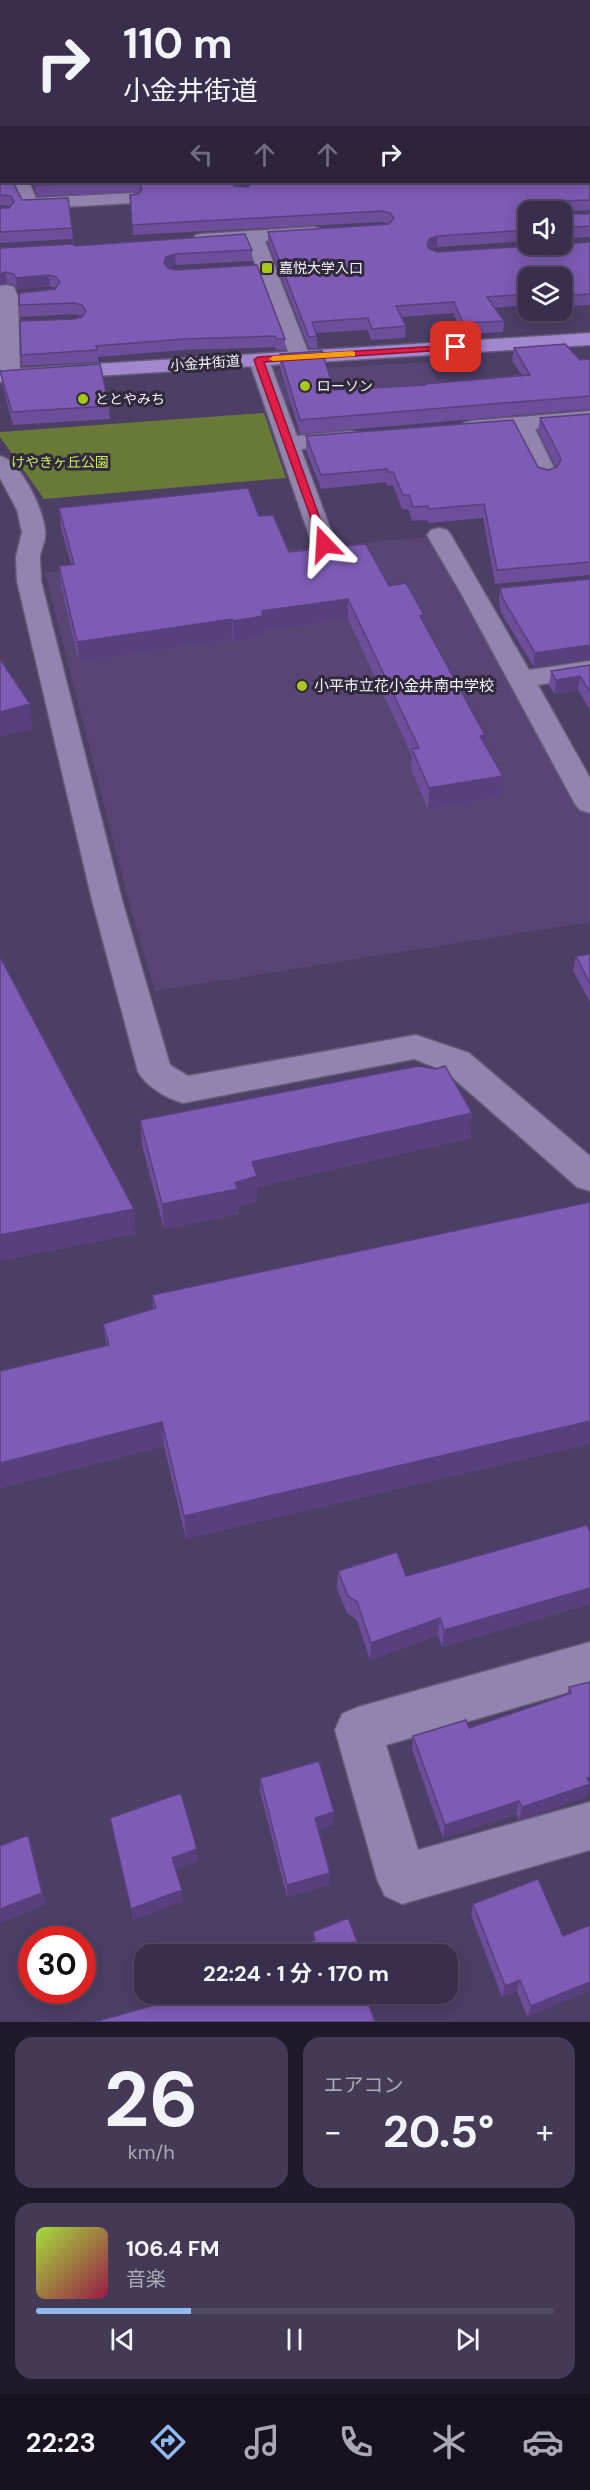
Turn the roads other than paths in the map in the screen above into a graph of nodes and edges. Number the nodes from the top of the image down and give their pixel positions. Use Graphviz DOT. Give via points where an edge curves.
graph roads {
  1 [pos="21,183"];
  2 [pos="132,198"];
  3 [pos="336,231"];
  4 [pos="255,236"];
  5 [pos="185,240"];
  6 [pos="267,268"];
  7 [pos="244,269"];
  8 [pos="4,294"];
  9 [pos="28,296"];
  10 [pos="5,323"];
  11 [pos="31,324"];
  12 [pos="590,339"];
  13 [pos="300,357"];
  14 [pos="258,360"];
  15 [pos="5,375"];
  16 [pos="590,418"];
  17 [pos="521,424"];
  18 [pos="451,429"];
  19 [pos="369,436"];
  20 [pos="287,443"];
  21 [pos="0,463"];
  22 [pos="546,474"];
  23 [pos="439,535"];
  24 [pos="324,544"];
  25 [pos="590,669"];
  26 [pos="521,679"];
  27 [pos="590,804"];
  28 [pos="590,1177"];
  29 [pos="590,1664"];
  30 [pos="590,1826"];
  1 -- 2 [label="street" via="29,204"];
  3 -- 4 [label="street"];
  4 -- 5 [label="street"];
  4 -- 6 [label="street"];
  6 -- 7 [label="street"];
  6 -- 13 [label="street"];
  8 -- 9 [label="street"];
  8 -- 10 [label="street"];
  10 -- 11 [label="street"];
  10 -- 15 [label="street"];
  12 -- 13 [label="main road, 小金井街道"];
  13 -- 14 [label="main road, 小金井街道"];
  14 -- 15 [label="main road, 小金井街道"];
  14 -- 20 [label="street"];
  16 -- 17 [label="street"];
  17 -- 18 [label="street"];
  17 -- 22 [label="street"];
  19 -- 20 [label="street"];
  20 -- 24 [label="street"];
  21 -- 28 [label="street" via="29,510 34,532 28,556 29,580 107,900 155,1072 183,1090 416,1047 457,1062"];
  23 -- 26 [label="street" via="486,594"];
  25 -- 26 [label="street"];
  26 -- 27 [label="street"];
  29 -- 30 [label="street" via="358,1730 402,1879"];
}
